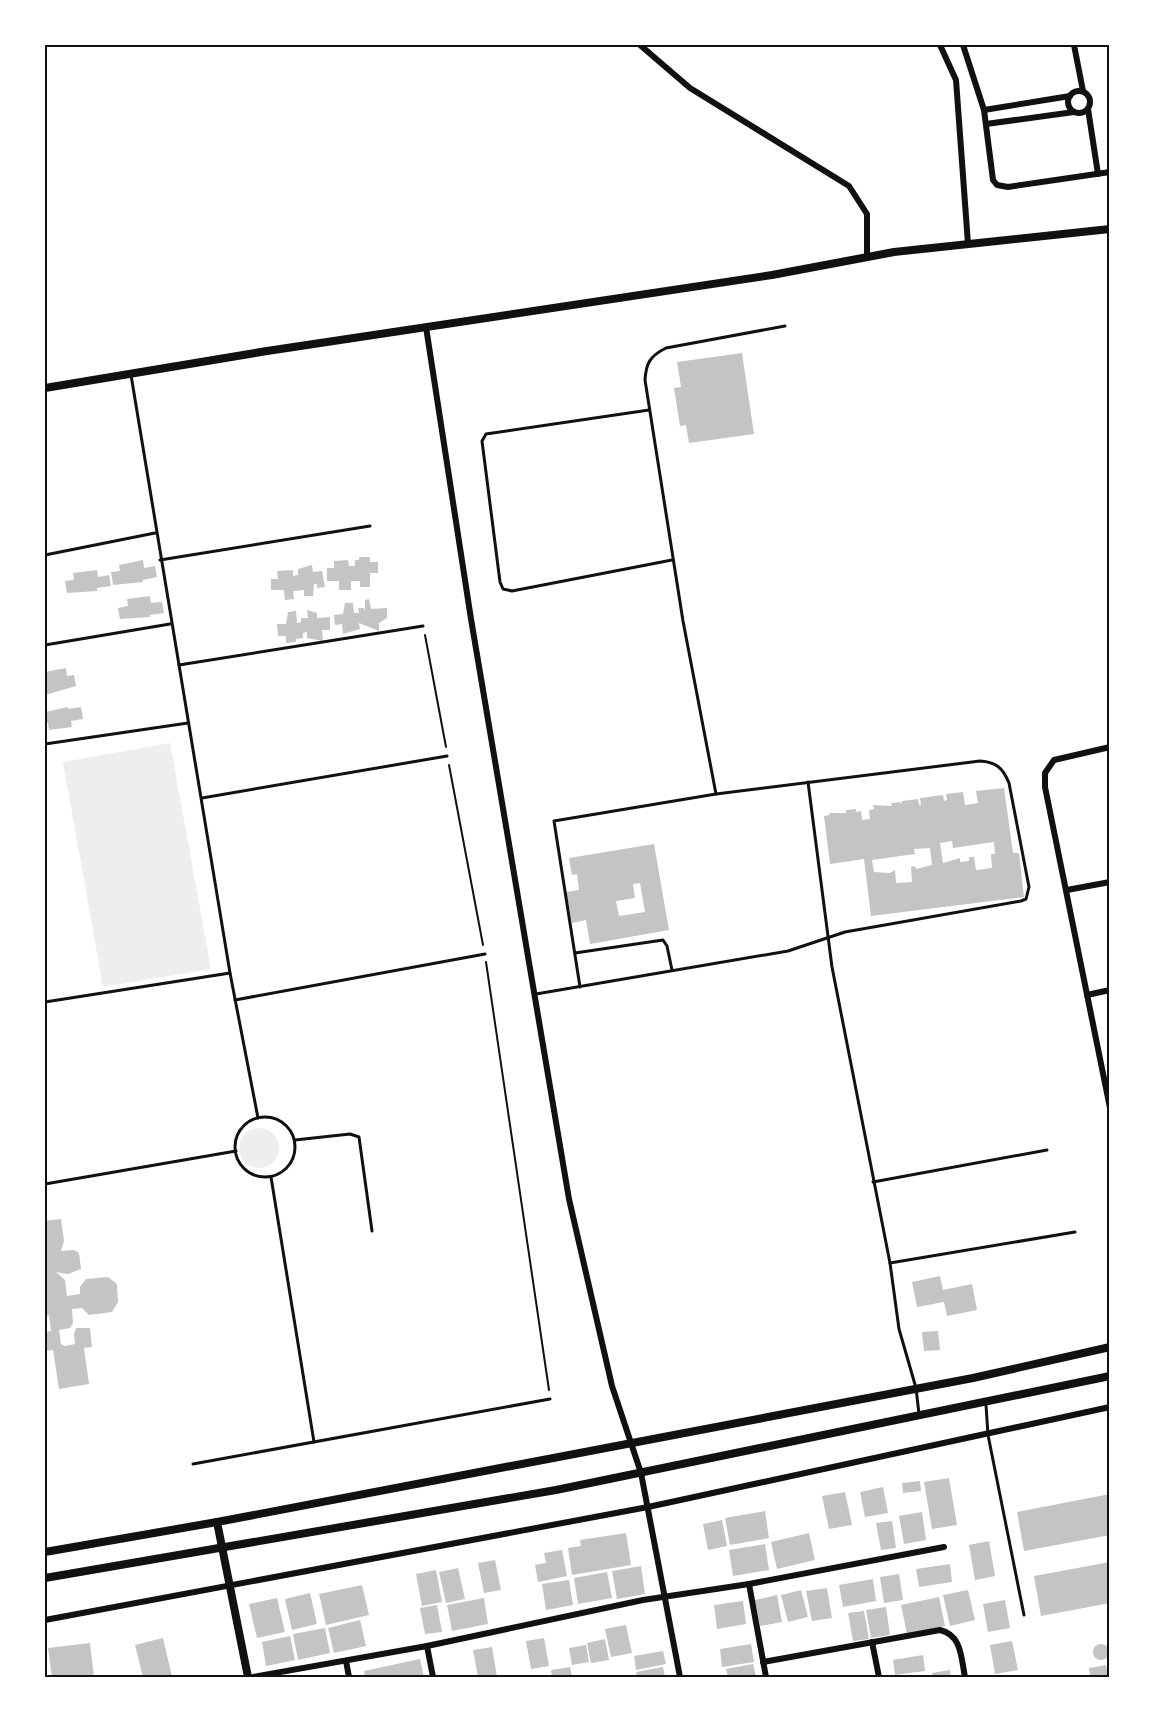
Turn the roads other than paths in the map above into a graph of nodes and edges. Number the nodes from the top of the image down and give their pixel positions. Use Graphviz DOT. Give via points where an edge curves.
graph roads {
  1 [pos="640,45"];
  2 [pos="940,45"];
  3 [pos="963,45"];
  4 [pos="1074,45"];
  5 [pos="1083,91"];
  6 [pos="1070,96"];
  7 [pos="1088,109"];
  8 [pos="984,110"];
  9 [pos="1074,112"];
  10 [pos="986,124"];
  11 [pos="1110,172"];
  12 [pos="1098,174"];
  13 [pos="1110,229"];
  14 [pos="968,244"];
  15 [pos="867,257"];
  16 [pos="786,326"];
  17 [pos="426,327"];
  18 [pos="131,374"];
  19 [pos="45,388"];
  20 [pos="650,410"];
  21 [pos="370,526"];
  22 [pos="156,533"];
  23 [pos="45,555"];
  24 [pos="160,560"];
  25 [pos="673,560"];
  26 [pos="171,624"];
  27 [pos="423,626"];
  28 [pos="45,645"];
  29 [pos="179,665"];
  30 [pos="188,723"];
  31 [pos="45,744"];
  32 [pos="1110,747"];
  33 [pos="447,756"];
  34 [pos="808,782"];
  35 [pos="716,794"];
  36 [pos="202,798"];
  37 [pos="1110,882"];
  38 [pos="1067,890"];
  39 [pos="829,937"];
  40 [pos="575,952"];
  41 [pos="485,954"];
  42 [pos="672,970"];
  43 [pos="230,973"];
  44 [pos="580,987"];
  45 [pos="1110,990"];
  46 [pos="536,994"];
  47 [pos="1088,994"];
  48 [pos="235,1000"];
  49 [pos="45,1002"];
  50 [pos="1110,1108"];
  51 [pos="258,1118"];
  52 [pos="295,1140"];
  53 [pos="1047,1150"];
  54 [pos="236,1151"];
  55 [pos="272,1176"];
  56 [pos="873,1182"];
  57 [pos="45,1184"];
  58 [pos="372,1231"];
  59 [pos="1076,1232"];
  60 [pos="890,1263"];
  61 [pos="1110,1347"];
  62 [pos="1110,1377"];
  63 [pos="916,1388"];
  64 [pos="550,1399"];
  65 [pos="985,1402"];
  66 [pos="1110,1407"];
  67 [pos="919,1416"];
  68 [pos="988,1435"];
  69 [pos="314,1442"];
  70 [pos="629,1444"];
  71 [pos="193,1464"];
  72 [pos="641,1473"];
  73 [pos="648,1508"];
  74 [pos="217,1522"];
  75 [pos="223,1547"];
  76 [pos="944,1547"];
  77 [pos="45,1552"];
  78 [pos="45,1578"];
  79 [pos="749,1584"];
  80 [pos="230,1585"];
  81 [pos="666,1596"];
  82 [pos="1024,1615"];
  83 [pos="45,1620"];
  84 [pos="872,1642"];
  85 [pos="427,1646"];
  86 [pos="346,1660"];
  87 [pos="763,1662"];
  88 [pos="248,1677"];
  89 [pos="253,1677"];
  90 [pos="349,1677"];
  91 [pos="433,1677"];
  92 [pos="680,1677"];
  93 [pos="766,1677"];
  94 [pos="879,1677"];
  95 [pos="965,1677"];
  1 -- 15 [label="street" via="690,88 849,186 867,214"];
  2 -- 14 [label="street" via="956,80"];
  3 -- 8 [label="street"];
  4 -- 5 [label="street"];
  5 -- 6 [label="street"];
  5 -- 7 [label="street" via="1090,99"];
  6 -- 8 [label="street"];
  6 -- 9 [label="street" via="1068,103"];
  7 -- 9 [label="street"];
  7 -- 12 [label="street"];
  8 -- 10 [label="street"];
  9 -- 10 [label="street"];
  10 -- 12 [label="street" via="993,180 997,185 1008,187"];
  11 -- 12 [label="street"];
  13 -- 14 [label="street"];
  14 -- 15 [label="street"];
  15 -- 17 [label="street"];
  16 -- 20 [label="lane" via="666,348 654,354 646,365"];
  17 -- 18 [label="street"];
  17 -- 46 [label="street" via="471,619"];
  18 -- 19 [label="street"];
  18 -- 22 [label="lane"];
  20 -- 25 [label="lane"];
  20 -- 25 [label="lane" via="486,434 482,441 500,582 503,589 512,591"];
  21 -- 24 [label="lane"];
  22 -- 23 [label="lane"];
  22 -- 24 [label="lane"];
  24 -- 26 [label="lane"];
  25 -- 35 [label="lane"];
  26 -- 28 [label="lane"];
  26 -- 29 [label="lane"];
  27 -- 29 [label="lane"];
  29 -- 30 [label="lane"];
  30 -- 31 [label="lane"];
  30 -- 36 [label="lane"];
  32 -- 38 [label="street" via="1054,760 1045,773"];
  33 -- 36 [label="lane"];
  34 -- 35 [label="lane"];
  34 -- 39 [label="lane"];
  34 -- 39 [label="lane" via="980,760 996,764 1004,770 1009,783 1029,887 1021,902"];
  35 -- 40 [label="lane" via="554,821"];
  36 -- 43 [label="lane"];
  37 -- 38 [label="street"];
  38 -- 47 [label="street"];
  39 -- 42 [label="lane" via="788,951"];
  39 -- 56 [label="lane"];
  40 -- 42 [label="lane" via="663,940"];
  40 -- 44 [label="lane"];
  41 -- 48 [label="lane"];
  42 -- 44 [label="lane"];
  43 -- 48 [label="lane"];
  43 -- 49 [label="lane"];
  44 -- 46 [label="lane"];
  45 -- 47 [label="street"];
  46 -- 70 [label="street" via="569,1199"];
  47 -- 50 [label="street"];
  48 -- 51 [label="lane"];
  51 -- 52 [label="lane" via="268,1117 285,1125"];
  51 -- 54 [label="lane" via="243,1128"];
  52 -- 55 [label="lane" via="293,1159"];
  52 -- 58 [label="lane" via="350,1134 359,1137"];
  53 -- 56 [label="lane"];
  54 -- 55 [label="lane" via="245,1170 262,1177"];
  54 -- 57 [label="lane"];
  55 -- 69 [label="lane"];
  56 -- 60 [label="lane"];
  59 -- 60 [label="lane"];
  60 -- 63 [label="lane" via="899,1329"];
  61 -- 63 [label="main road"];
  62 -- 65 [label="main road"];
  63 -- 67 [label="lane"];
  63 -- 70 [label="main road"];
  64 -- 69 [label="lane"];
  65 -- 67 [label="main road"];
  65 -- 68 [label="lane"];
  66 -- 68 [label="street"];
  67 -- 72 [label="main road"];
  68 -- 73 [label="street"];
  68 -- 82 [label="lane"];
  69 -- 71 [label="lane"];
  70 -- 72 [label="street"];
  70 -- 74 [label="main road"];
  72 -- 73 [label="street"];
  72 -- 75 [label="main road"];
  73 -- 80 [label="street"];
  73 -- 81 [label="street"];
  74 -- 75 [label="street"];
  74 -- 77 [label="main road"];
  75 -- 78 [label="main road"];
  75 -- 80 [label="street"];
  76 -- 79 [label="street"];
  79 -- 81 [label="street"];
  79 -- 87 [label="street"];
  80 -- 83 [label="street"];
  80 -- 88 [label="street"];
  81 -- 85 [label="street"];
  81 -- 92 [label="street"];
  84 -- 87 [label="street"];
  84 -- 94 [label="street"];
  84 -- 95 [label="street" via="940,1630 950,1633 958,1641"];
  85 -- 86 [label="street"];
  85 -- 91 [label="street"];
  86 -- 89 [label="street"];
  86 -- 90 [label="street"];
  87 -- 93 [label="street"];
}
